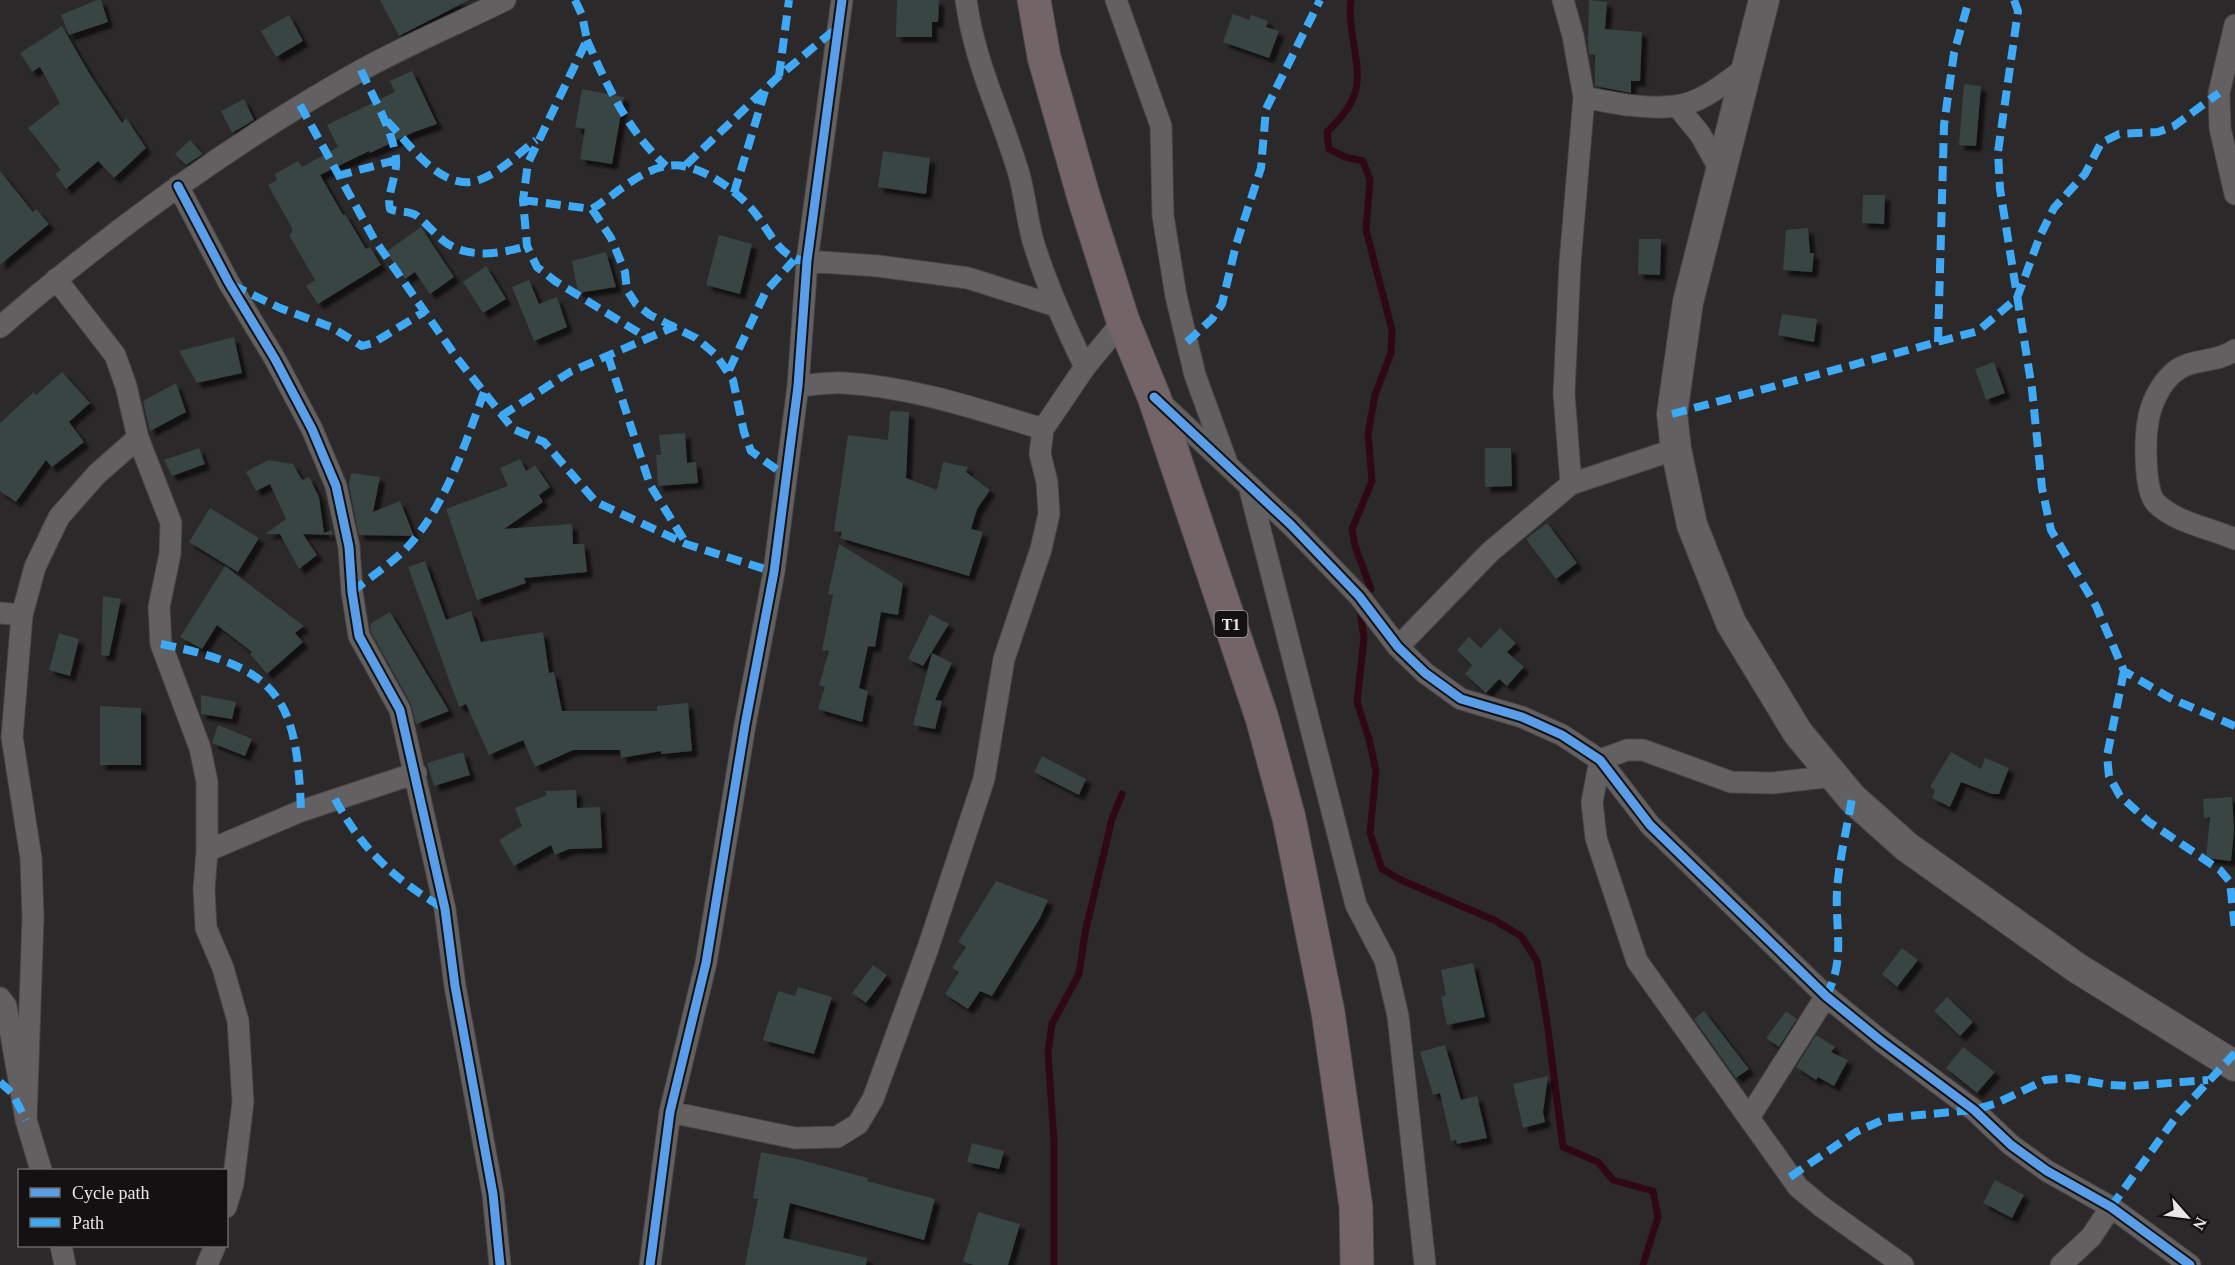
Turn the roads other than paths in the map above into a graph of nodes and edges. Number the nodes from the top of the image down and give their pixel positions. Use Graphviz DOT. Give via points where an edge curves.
graph roads {
  1 [pos="505,0"];
  2 [pos="842,0"];
  3 [pos="966,0"];
  4 [pos="1034,0"];
  5 [pos="1116,0"];
  6 [pos="1563,0"];
  7 [pos="1764,0"];
  8 [pos="2235,25"];
  9 [pos="1744,69"];
  10 [pos="1584,97"];
  11 [pos="1677,106"];
  12 [pos="1720,170"];
  13 [pos="178,186"];
  14 [pos="2235,194"];
  15 [pos="807,261"];
  16 [pos="56,279"];
  17 [pos="1056,306"];
  18 [pos="1123,321"];
  19 [pos="0,327"];
  20 [pos="2235,350"];
  21 [pos="1085,367"];
  22 [pos="798,386"];
  23 [pos="1154,397"];
  24 [pos="1043,429"];
  25 [pos="138,438"];
  26 [pos="1676,449"];
  27 [pos="1229,467"];
  28 [pos="1571,484"];
  29 [pos="1249,485"];
  30 [pos="2235,539"];
  31 [pos="0,614"];
  32 [pos="22,615"];
  33 [pos="1398,647"];
  34 [pos="1600,760"];
  35 [pos="416,773"];
  36 [pos="1834,776"];
  37 [pos="207,851"];
  38 [pos="1826,996"];
  39 [pos="0,998"];
  40 [pos="2235,1066"];
  41 [pos="670,1112"];
  42 [pos="1750,1116"];
  43 [pos="26,1120"];
  44 [pos="41,1169"];
  45 [pos="228,1200"];
  46 [pos="2111,1207"];
  47 [pos="61,1247"];
  48 [pos="215,1247"];
  49 [pos="65,1265"];
  50 [pos="207,1265"];
  51 [pos="500,1265"];
  52 [pos="650,1265"];
  53 [pos="1357,1265"];
  54 [pos="1425,1265"];
  55 [pos="1903,1265"];
  56 [pos="2061,1265"];
  57 [pos="2190,1265"];
  1 -- 13 [label="street" via="361,70 300,105"];
  2 -- 15 [label="street"];
  3 -- 17 [label="street" via="970,33 1018,174 1033,240"];
  4 -- 18 [label="highway, T1" via="1044,57"];
  5 -- 27 [label="street" via="1161,126 1163,216 1176,296 1195,375"];
  6 -- 10 [label="street"];
  7 -- 9 [label="street"];
  8 -- 14 [label="street" via="2219,93 2220,128"];
  9 -- 11 [label="street" via="1710,92"];
  9 -- 12 [label="street"];
  10 -- 11 [label="street" via="1626,105"];
  10 -- 28 [label="street" via="1564,394"];
  11 -- 12 [label="street" via="1700,134"];
  12 -- 26 [label="street" via="1688,302 1672,414"];
  13 -- 16 [label="street"];
  13 -- 35 [label="street" via="302,409 336,486 349,547 359,636 400,710"];
  15 -- 17 [label="street" via="968,278"];
  15 -- 22 [label="street"];
  16 -- 19 [label="street"];
  16 -- 25 [label="street" via="115,355"];
  17 -- 21 [label="street"];
  18 -- 21 [label="street"];
  18 -- 23 [label="highway, T1"];
  20 -- 30 [label="street" via="2184,365 2173,373 2155,399 2147,443 2148,486 2155,502 2192,523"];
  21 -- 24 [label="street"];
  22 -- 24 [label="street" via="842,382 900,389"];
  22 -- 41 [label="street" via="774,572 706,963"];
  23 -- 27 [label="street"];
  23 -- 53 [label="highway, T1" via="1262,718 1289,818 1328,1012 1356,1207"];
  24 -- 41 [label="street" via="1040,454 1049,514 1004,659 984,779 873,1099 858,1124 837,1137 795,1138"];
  25 -- 32 [label="street" via="97,474 59,517 35,567"];
  25 -- 37 [label="street" via="171,523 170,554 159,607 161,644 200,748 207,782"];
  26 -- 28 [label="street"];
  26 -- 36 [label="street" via="1692,525 1731,623 1798,733"];
  27 -- 29 [label="street"];
  28 -- 33 [label="street" via="1490,552"];
  29 -- 33 [label="street" via="1359,596"];
  29 -- 54 [label="street" via="1356,905 1384,960 1398,1016"];
  31 -- 32 [label="street"];
  32 -- 43 [label="street" via="12,737 31,858 33,918"];
  33 -- 34 [label="street" via="1461,699 1522,717 1562,735"];
  34 -- 36 [label="street" via="1627,750 1643,750 1731,782 1773,783"];
  34 -- 38 [label="street" via="1650,825"];
  34 -- 42 [label="street" via="1592,802 1596,838 1637,962 1709,1066"];
  35 -- 37 [label="street" via="301,812"];
  35 -- 51 [label="street" via="445,909 493,1194"];
  36 -- 40 [label="street" via="1852,798 1907,847 2077,968"];
  37 -- 45 [label="street" via="206,928 223,968 238,1021 243,1102"];
  38 -- 42 [label="street"];
  38 -- 46 [label="street" via="1974,1110 2011,1145 2047,1171"];
  39 -- 43 [label="street" via="6,1006"];
  41 -- 52 [label="street"];
  42 -- 55 [label="street" via="1798,1187"];
  43 -- 44 [label="street"];
  46 -- 56 [label="street" via="2091,1237"];
  46 -- 57 [label="street"];
  47 -- 49 [label="street"];
  48 -- 50 [label="street"];
}
